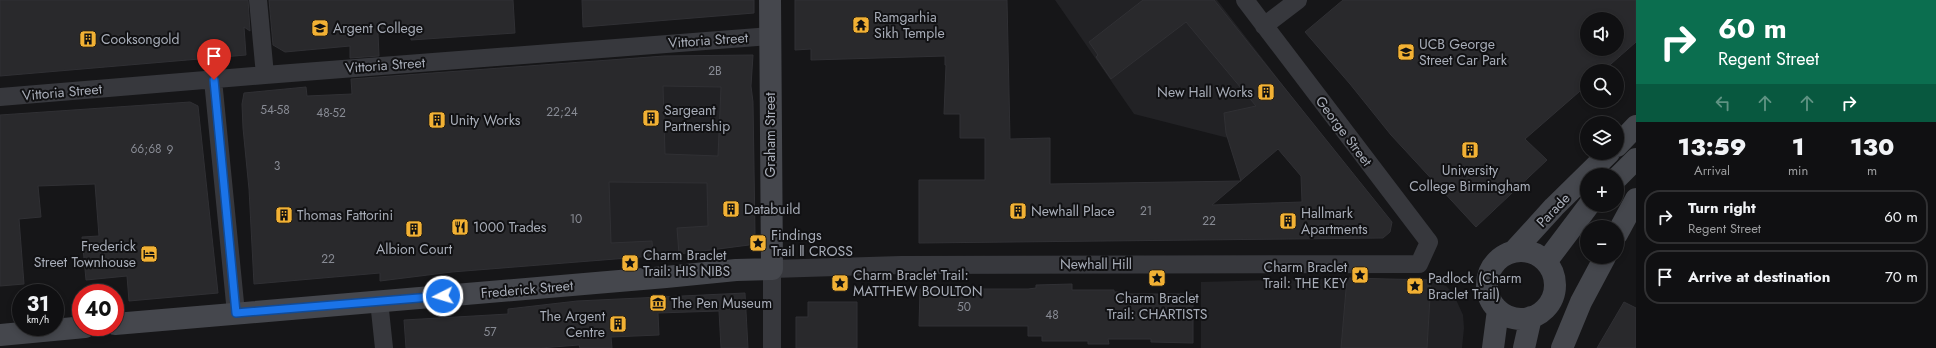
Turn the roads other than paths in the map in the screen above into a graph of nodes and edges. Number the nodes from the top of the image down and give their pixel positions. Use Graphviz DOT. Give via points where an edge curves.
graph roads {
  1 [pos="258,0"];
  2 [pos="770,0"];
  3 [pos="1245,0"];
  4 [pos="1298,0"];
  5 [pos="1264,26"];
  6 [pos="770,36"];
  7 [pos="265,75"];
  8 [pos="214,80"];
  9 [pos="0,97"];
  10 [pos="1636,126"];
  11 [pos="1624,139"];
  12 [pos="1636,159"];
  13 [pos="1602,160"];
  14 [pos="1624,171"];
  15 [pos="1636,199"];
  16 [pos="1584,212"];
  17 [pos="1624,221"];
  18 [pos="1514,251"];
  19 [pos="1546,262"];
  20 [pos="1419,264"];
  21 [pos="1601,264"];
  22 [pos="772,269"];
  23 [pos="380,301"];
  24 [pos="1498,310"];
  25 [pos="236,313"];
  26 [pos="1531,317"];
  27 [pos="124,323"];
  28 [pos="72,328"];
  29 [pos="0,335"];
  30 [pos="384,348"];
  31 [pos="772,348"];
  32 [pos="1493,348"];
  33 [pos="1524,348"];
  34 [pos="1562,348"];
  1 -- 7 [label="street"];
  2 -- 6 [label="street, Graham Street"];
  3 -- 5 [label="street, George Street"];
  4 -- 5 [label="street"];
  5 -- 20 [label="street, George Street" via="1429,242"];
  6 -- 7 [label="street, Vittoria Street"];
  6 -- 22 [label="street, Graham Street"];
  7 -- 8 [label="street, Vittoria Street"];
  8 -- 9 [label="street, Vittoria Street"];
  8 -- 25 [label="street"];
  10 -- 11 [label="street"];
  12 -- 14 [label="street"];
  13 -- 18 [label="street, Parade"];
  15 -- 17 [label="street"];
  16 -- 19 [label="street, Parade"];
  18 -- 19 [label="street" via="1537,255"];
  18 -- 24 [label="street" via="1497,260 1488,274 1488,295"];
  19 -- 26 [label="street" via="1555,284 1553,296 1548,306"];
  20 -- 22 [label="street, Newhall Hill" via="891,265"];
  21 -- 34 [label="street" via="1581,302"];
  22 -- 23 [label="street, Frederick Street"];
  22 -- 31 [label="street"];
  23 -- 25 [label="street, Frederick Street"];
  23 -- 30 [label="street"];
  24 -- 26 [label="street" via="1511,318"];
  24 -- 32 [label="street"];
  25 -- 27 [label="street, Frederick Street"];
  26 -- 33 [label="street"];
  28 -- 29 [label="street"];
}
